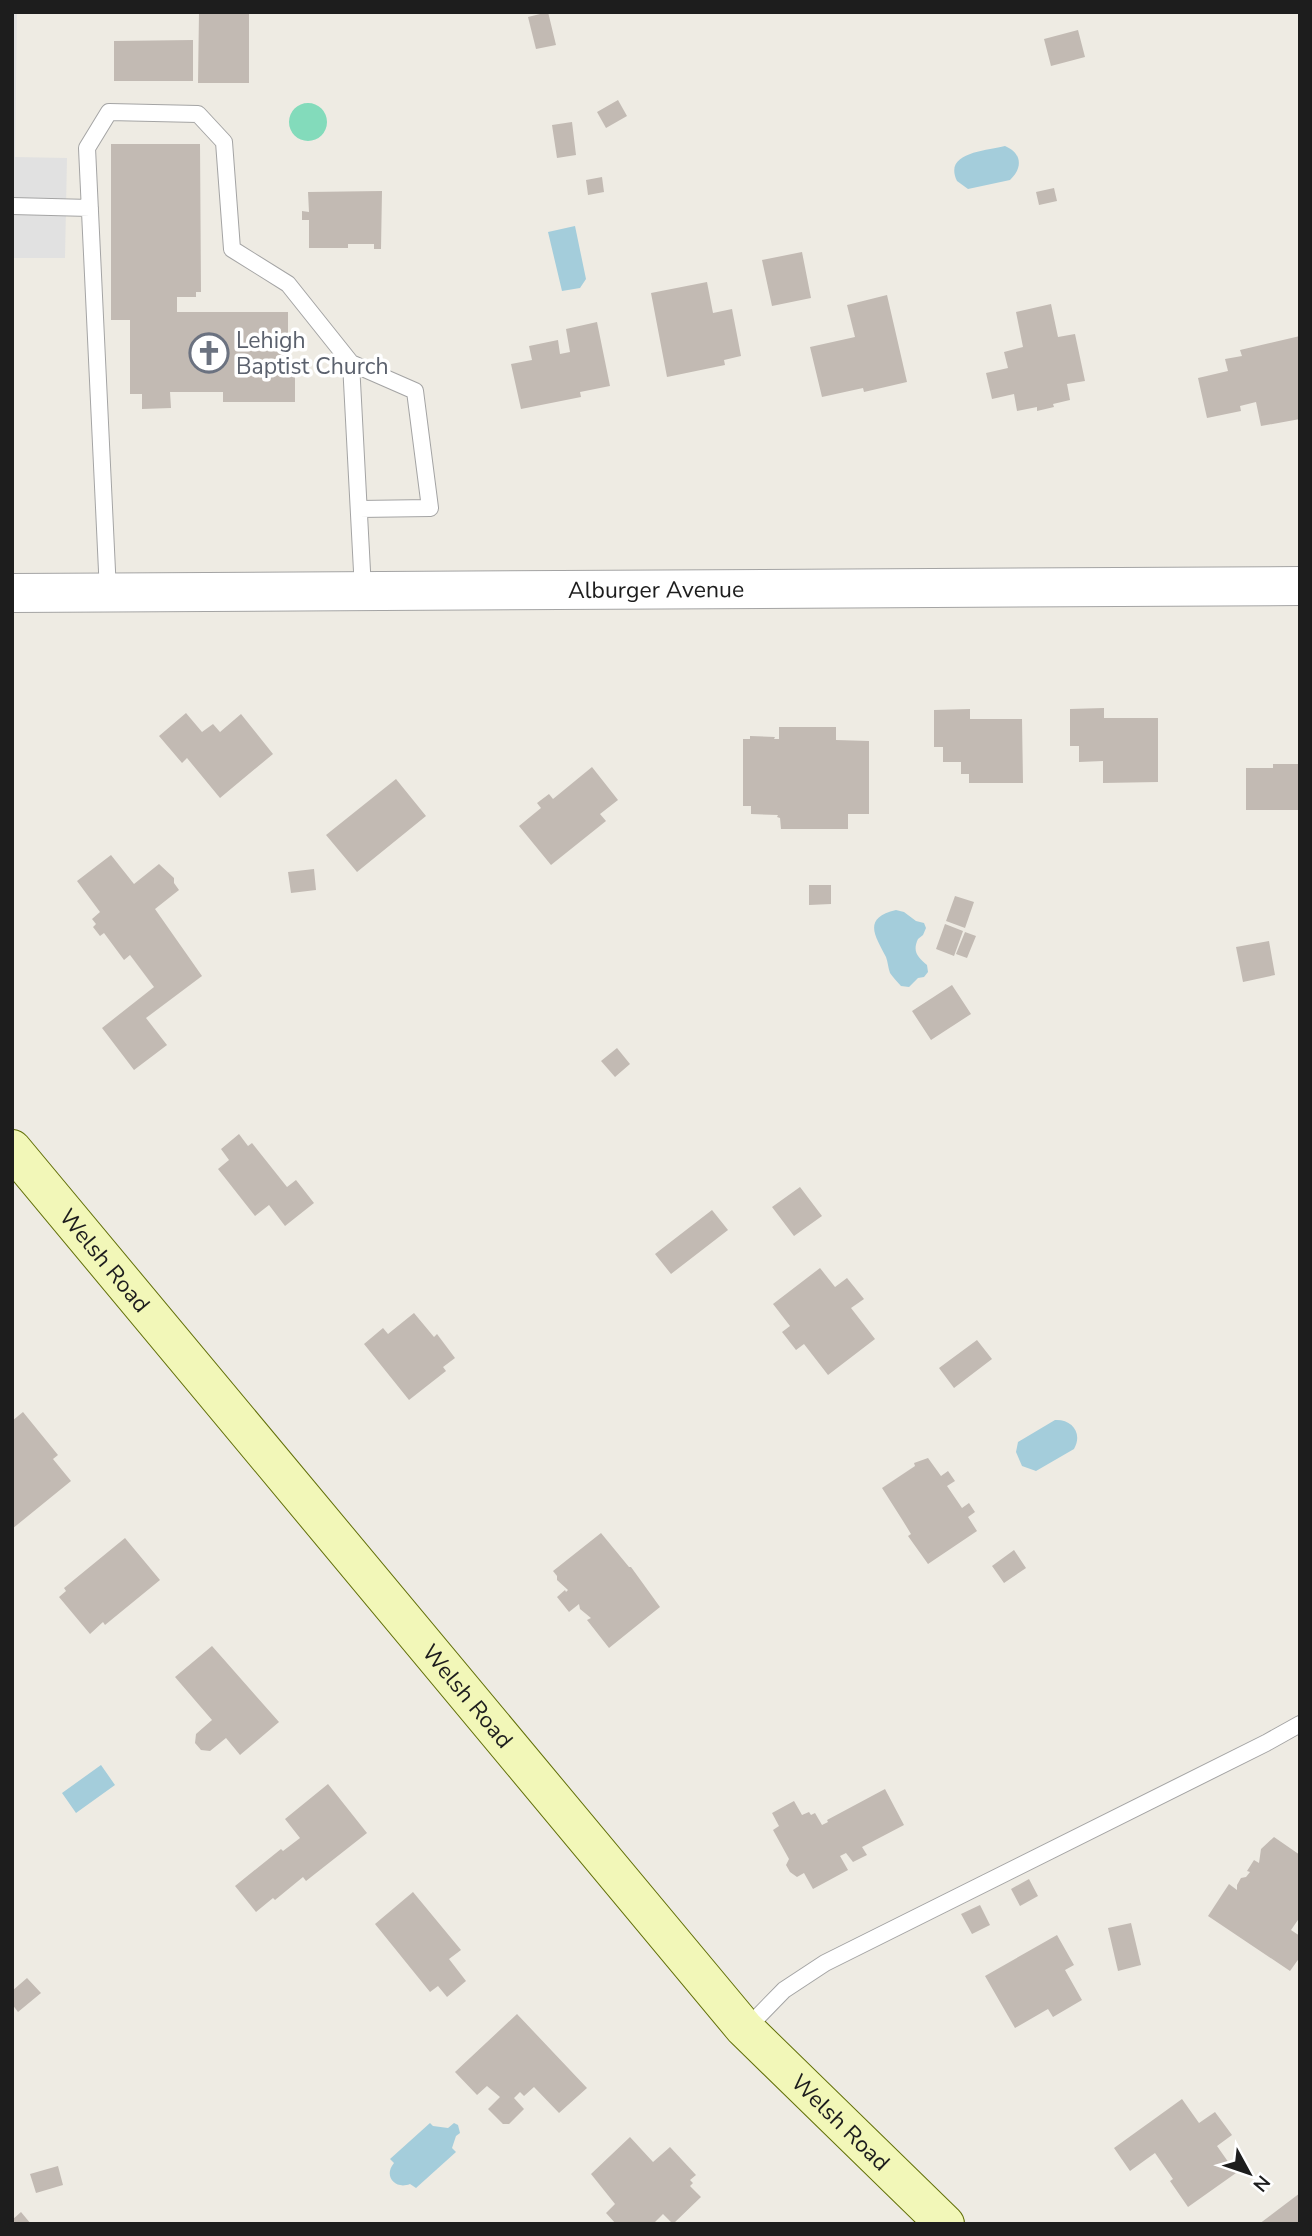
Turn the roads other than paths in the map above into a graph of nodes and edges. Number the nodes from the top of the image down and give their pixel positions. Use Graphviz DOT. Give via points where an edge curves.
graph roads {
  1 [pos="12,206"];
  2 [pos="90,208"];
  3 [pos="351,363"];
  4 [pos="359,509"];
  5 [pos="1300,586"];
  6 [pos="363,590"];
  7 [pos="107,592"];
  8 [pos="12,593"];
  9 [pos="12,1149"];
  10 [pos="1300,1724"];
  11 [pos="746,2029"];
  12 [pos="945,2224"];
  1 -- 2 [label="lane"];
  2 -- 3 [label="lane" via="87,148 109,112 198,114 224,142 232,249 288,285"];
  2 -- 7 [label="lane"];
  3 -- 4 [label="lane"];
  3 -- 4 [label="lane" via="415,391 430,508"];
  4 -- 6 [label="lane"];
  5 -- 6 [label="street, Alburger Avenue"];
  6 -- 7 [label="street, Alburger Avenue"];
  7 -- 8 [label="street, Alburger Avenue"];
  9 -- 11 [label="main road, Welsh Road"];
  10 -- 11 [label="lane" via="825,1964 784,1990"];
  11 -- 12 [label="main road, Welsh Road"];
}
